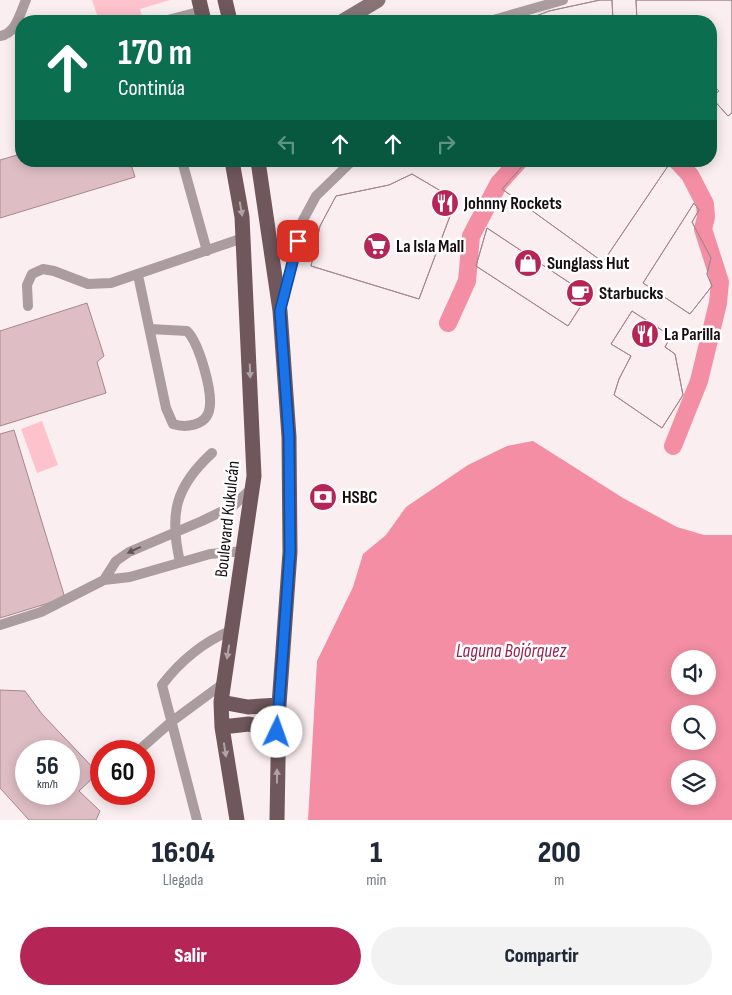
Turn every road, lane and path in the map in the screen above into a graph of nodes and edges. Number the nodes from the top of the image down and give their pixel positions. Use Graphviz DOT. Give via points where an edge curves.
graph roads {
  1 [pos="26,0"];
  2 [pos="225,0"];
  3 [pos="378,0"];
  4 [pos="563,0"];
  5 [pos="202,11"];
  6 [pos="19,15"];
  7 [pos="187,15"];
  8 [pos="229,15"];
  9 [pos="353,15"];
  10 [pos="511,15"];
  11 [pos="15,24"];
  12 [pos="0,36"];
  13 [pos="184,167"];
  14 [pos="233,167"];
  15 [pos="259,167"];
  16 [pos="346,167"];
  17 [pos="243,238"];
  18 [pos="208,251"];
  19 [pos="138,275"];
  20 [pos="28,306"];
  21 [pos="280,311"];
  22 [pos="150,329"];
  23 [pos="212,452"];
  24 [pos="252,488"];
  25 [pos="173,534"];
  26 [pos="244,551"];
  27 [pos="180,562"];
  28 [pos="104,580"];
  29 [pos="0,625"];
  30 [pos="232,630"];
  31 [pos="224,682"];
  32 [pos="221,702"];
  33 [pos="278,705"];
  34 [pos="171,722"];
  35 [pos="222,727"];
  36 [pos="277,732"];
  37 [pos="151,740"];
  38 [pos="197,820"];
  39 [pos="237,820"];
  40 [pos="276,820"];
  1 -- 6 [label="lane"];
  2 -- 8 [label="main road"];
  3 -- 9 [label="street"];
  4 -- 10 [label="lane"];
  5 -- 7 [label="lane"];
  11 -- 12 [label="lane" via="7,35"];
  13 -- 18 [label="lane"];
  14 -- 17 [label="main road, Boulevard Kukulcán, one-way"];
  15 -- 21 [label="main road"];
  16 -- 21 [label="lane" via="316,196 302,222"];
  17 -- 18 [label="lane"];
  17 -- 24 [label="main road, Boulevard Kukulcán, one-way" via="252,398"];
  18 -- 19 [label="lane"];
  19 -- 20 [label="lane" via="111,283 88,284 43,269 32,274 27,285"];
  19 -- 22 [label="lane"];
  21 -- 33 [label="main road" via="289,437 290,552"];
  22 -- 22 [label="lane" via="166,408 173,424 182,427 194,425 204,419 210,404 200,353 193,337 187,331"];
  23 -- 25 [label="lane" via="188,479 175,505"];
  24 -- 25 [label="lane" via="233,506"];
  24 -- 26 [label="main road, Boulevard Kukulcán"];
  25 -- 27 [label="lane"];
  25 -- 28 [label="lane, one-way" via="129,552 116,562"];
  26 -- 27 [label="lane" via="210,554"];
  26 -- 30 [label="main road, Boulevard Kukulcán"];
  27 -- 28 [label="lane" via="130,577"];
  28 -- 29 [label="lane" via="40,612"];
  30 -- 31 [label="main road, Boulevard Kukulcán, one-way"];
  30 -- 34 [label="lane" via="197,648 162,685"];
  31 -- 32 [label="main road, Boulevard Kukulcán"];
  31 -- 34 [label="lane"];
  32 -- 33 [label="main road" via="248,707"];
  32 -- 35 [label="main road, Boulevard Kukulcán"];
  33 -- 36 [label="main road"];
  34 -- 37 [label="lane"];
  34 -- 38 [label="lane"];
  35 -- 36 [label="main road" via="249,724"];
  35 -- 39 [label="main road, Boulevard Kukulcán, one-way"];
  40 -- 36 [label="main road, one-way"];
}
